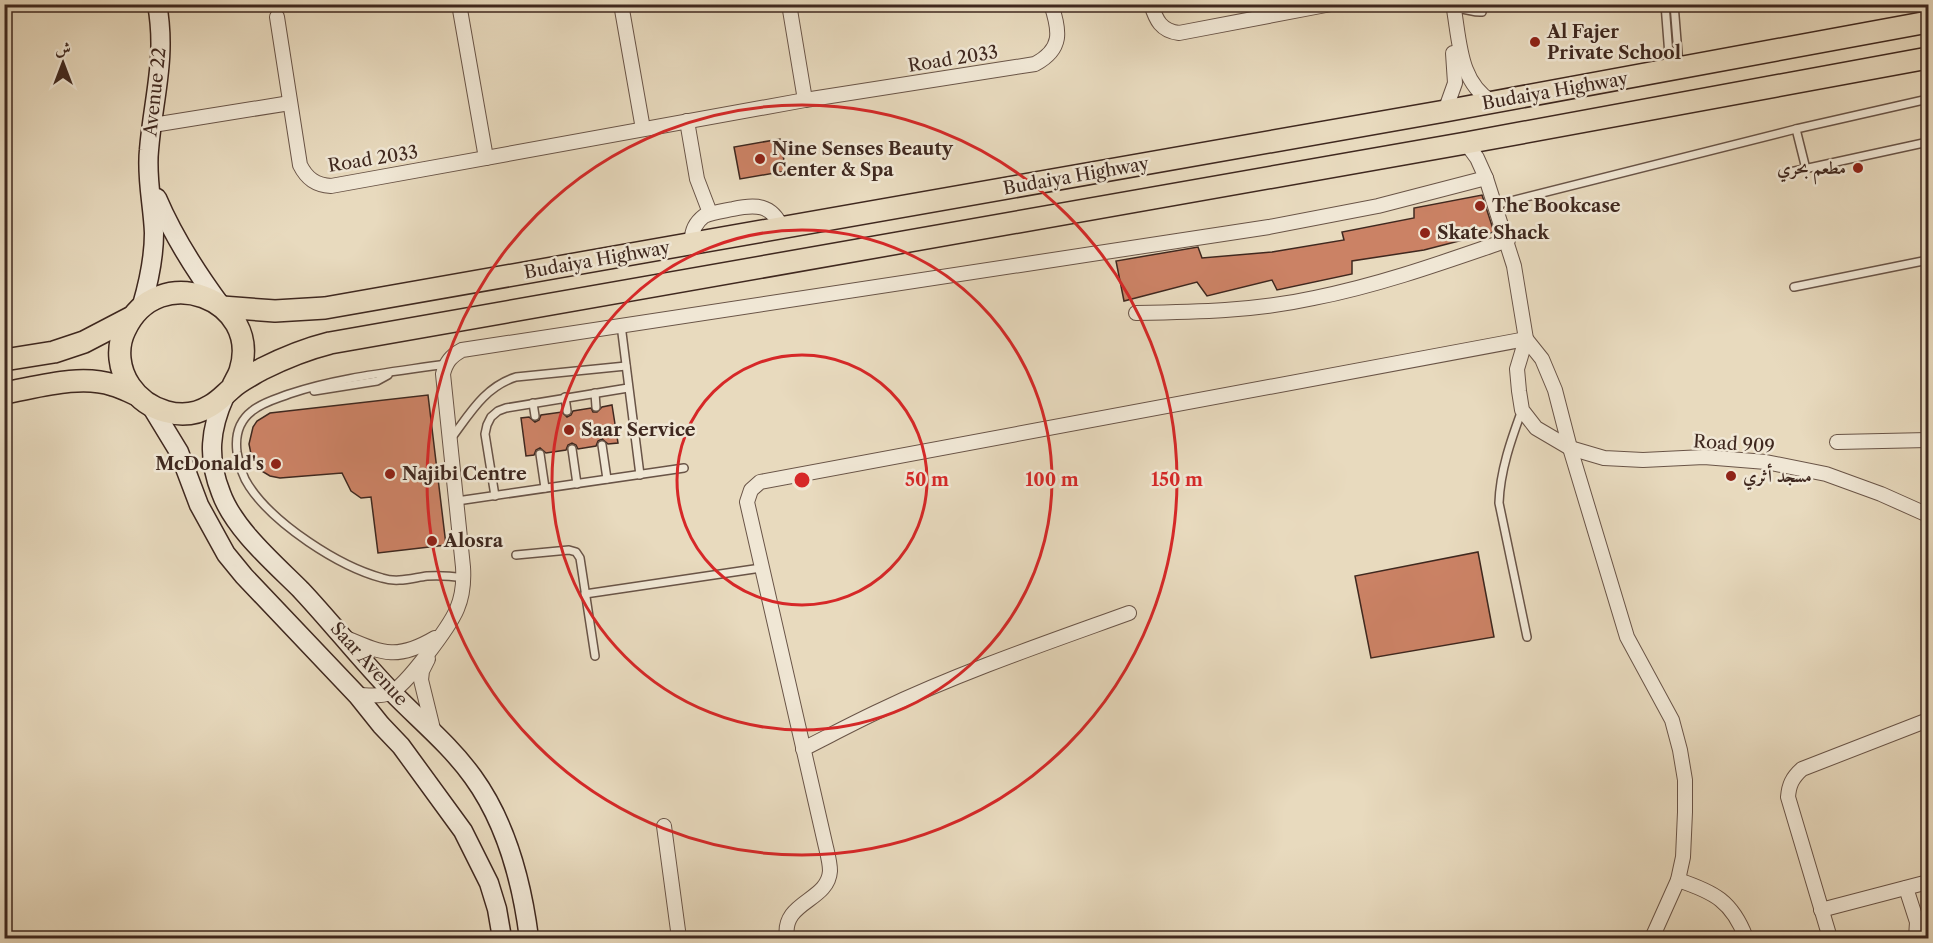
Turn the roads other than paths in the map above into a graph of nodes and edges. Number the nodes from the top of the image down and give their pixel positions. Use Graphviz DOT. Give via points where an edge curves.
graph roads {
  1 [pos="157,4"];
  2 [pos="459,4"];
  3 [pos="621,4"];
  4 [pos="789,4"];
  5 [pos="1052,4"];
  6 [pos="1151,4"];
  7 [pos="1331,4"];
  8 [pos="1665,4"];
  9 [pos="1674,4"];
  10 [pos="1450,6"];
  11 [pos="1482,12"];
  12 [pos="277,17"];
  13 [pos="1929,22"];
  14 [pos="1929,58"];
  15 [pos="1674,69"];
  16 [pos="1929,99"];
  17 [pos="806,100"];
  18 [pos="1492,102"];
  19 [pos="290,103"];
  20 [pos="1445,111"];
  21 [pos="687,121"];
  22 [pos="153,125"];
  23 [pos="643,129"];
  24 [pos="1796,129"];
  25 [pos="1929,142"];
  26 [pos="1466,143"];
  27 [pos="486,158"];
  28 [pos="1806,169"];
  29 [pos="1781,174"];
  30 [pos="1486,178"];
  31 [pos="149,180"];
  32 [pos="1495,206"];
  33 [pos="710,213"];
  34 [pos="782,228"];
  35 [pos="1508,240"];
  36 [pos="692,243"];
  37 [pos="1929,260"];
  38 [pos="1794,287"];
  39 [pos="222,307"];
  40 [pos="136,312"];
  41 [pos="1136,313"];
  42 [pos="621,325"];
  43 [pos="1526,339"];
  44 [pos="4,360"];
  45 [pos="446,364"];
  46 [pos="626,366"];
  47 [pos="628,388"];
  48 [pos="228,392"];
  49 [pos="4,393"];
  50 [pos="595,393"];
  51 [pos="565,397"];
  52 [pos="143,400"];
  53 [pos="533,403"];
  54 [pos="596,407"];
  55 [pos="1522,410"];
  56 [pos="567,411"];
  57 [pos="534,416"];
  58 [pos="1929,440"];
  59 [pos="449,442"];
  60 [pos="1837,442"];
  61 [pos="602,445"];
  62 [pos="1570,448"];
  63 [pos="572,449"];
  64 [pos="540,454"];
  65 [pos="684,468"];
  66 [pos="640,475"];
  67 [pos="607,479"];
  68 [pos="577,484"];
  69 [pos="546,488"];
  70 [pos="495,496"];
  71 [pos="457,501"];
  72 [pos="1929,515"];
  73 [pos="516,555"];
  74 [pos="761,568"];
  75 [pos="464,578"];
  76 [pos="585,594"];
  77 [pos="1129,613"];
  78 [pos="442,633"];
  79 [pos="342,636"];
  80 [pos="1527,637"];
  81 [pos="596,656"];
  82 [pos="392,692"];
  83 [pos="357,695"];
  84 [pos="1929,720"];
  85 [pos="435,734"];
  86 [pos="803,749"];
  87 [pos="664,826"];
  88 [pos="1678,880"];
  89 [pos="1929,882"];
  90 [pos="1906,888"];
  91 [pos="1821,910"];
  92 [pos="502,939"];
  93 [pos="529,939"];
  94 [pos="680,939"];
  95 [pos="787,939"];
  96 [pos="1652,939"];
  97 [pos="1746,939"];
  98 [pos="1830,939"];
  99 [pos="1916,939"];
  1 -- 22 [label="street, Avenue 22" via="161,55"];
  2 -- 27 [label="street"];
  3 -- 23 [label="street"];
  4 -- 17 [label="street"];
  5 -- 17 [label="street, Road 2033" via="1059,31 1057,42 1045,59 1035,64"];
  6 -- 7 [label="street" via="1160,26 1179,33"];
  8 -- 15 [label="lane"];
  9 -- 15 [label="lane"];
  10 -- 11 [label="lane"];
  10 -- 18 [label="street" via="1466,72 1476,90"];
  10 -- 20 [label="street" via="1455,73 1453,93"];
  12 -- 19 [label="street, Road 2033"];
  13 -- 15 [label="main road, Budaiya Highway"];
  14 -- 26 [label="main road, Budaiya Highway"];
  15 -- 18 [label="main road, Budaiya Highway"];
  16 -- 24 [label="lane"];
  17 -- 21 [label="street, Road 2033"];
  18 -- 20 [label="main road, Budaiya Highway"];
  19 -- 22 [label="street"];
  19 -- 27 [label="street, Road 2033" via="300,165 309,178 323,186"];
  20 -- 34 [label="main road, Budaiya Highway"];
  21 -- 23 [label="street, Road 2033"];
  21 -- 33 [label="street" via="697,179"];
  22 -- 31 [label="street, Avenue 22" via="148,151"];
  23 -- 27 [label="street, Road 2033"];
  24 -- 28 [label="lane"];
  24 -- 32 [label="lane"];
  25 -- 28 [label="lane"];
  26 -- 30 [label="street"];
  26 -- 48 [label="main road, Budaiya Highway" via="330,343 277,362"];
  28 -- 29 [label="lane"];
  30 -- 32 [label="street"];
  30 -- 42 [label="street" via="1378,206 1269,227"];
  31 -- 39 [label="street, Avenue 22" via="183,253"];
  31 -- 40 [label="street, Avenue 22" via="153,256"];
  32 -- 35 [label="street"];
  33 -- 34 [label="street" via="763,207 775,215"];
  33 -- 36 [label="street" via="695,225"];
  34 -- 36 [label="main road, Budaiya Highway"];
  35 -- 41 [label="street" via="1370,285 1313,299 1254,308"];
  35 -- 43 [label="street"];
  36 -- 39 [label="main road, Budaiya Highway" via="325,308 274,311"];
  37 -- 38 [label="lane"];
  39 -- 40 [label="main road" via="204,296 183,292 161,295"];
  39 -- 48 [label="main road" via="237,328 243,354 240,372"];
  40 -- 44 [label="main road" via="84,342 54,352"];
  40 -- 52 [label="main road" via="122,337 120,357 124,377"];
  42 -- 45 [label="street" via="462,350"];
  42 -- 46 [label="lane"];
  43 -- 55 [label="street" via="1517,369"];
  43 -- 62 [label="street" via="1549,372"];
  43 -- 74 [label="street" via="760,482 751,490 747,502"];
  45 -- 59 [label="street" via="443,384"];
  45 -- 75 [label="lane" via="350,379 265,403 243,421 236,444 249,488 304,538 345,564 396,581 429,576"];
  46 -- 47 [label="lane"];
  46 -- 59 [label="lane" via="505,380 483,397"];
  47 -- 50 [label="lane"];
  47 -- 66 [label="lane"];
  48 -- 52 [label="main road" via="208,408 189,414 170,413"];
  48 -- 79 [label="street, Saar Avenue" via="215,418 212,442 221,494 240,524"];
  49 -- 52 [label="main road" via="86,382 112,384"];
  50 -- 51 [label="lane"];
  50 -- 54 [label="lane"];
  51 -- 53 [label="lane"];
  51 -- 56 [label="lane"];
  52 -- 83 [label="street, Saar Avenue" via="179,452 199,505 226,554"];
  53 -- 57 [label="lane"];
  53 -- 70 [label="lane" via="498,411 487,425"];
  55 -- 62 [label="street, Road 909" via="1536,428"];
  55 -- 80 [label="lane" via="1500,484 1499,503"];
  58 -- 60 [label="street"];
  59 -- 71 [label="street"];
  61 -- 67 [label="lane"];
  62 -- 72 [label="street, Road 909" via="1604,458 1704,457 1766,462 1826,474"];
  62 -- 88 [label="street" via="1626,637 1672,720 1680,750 1685,823"];
  63 -- 68 [label="lane"];
  64 -- 69 [label="lane"];
  65 -- 66 [label="lane"];
  66 -- 67 [label="lane"];
  67 -- 68 [label="lane"];
  68 -- 69 [label="lane"];
  69 -- 70 [label="lane"];
  70 -- 71 [label="lane"];
  71 -- 75 [label="street"];
  73 -- 76 [label="lane" via="576,552"];
  74 -- 76 [label="lane"];
  74 -- 86 [label="street"];
  75 -- 78 [label="street" via="457,610"];
  76 -- 81 [label="lane"];
  77 -- 86 [label="street" via="964,675"];
  78 -- 79 [label="street" via="419,647 396,653 372,649"];
  78 -- 82 [label="street"];
  78 -- 85 [label="street" via="421,680"];
  79 -- 82 [label="street, Saar Avenue"];
  82 -- 83 [label="street"];
  82 -- 85 [label="street, Saar Avenue"];
  83 -- 92 [label="street, Saar Avenue" via="401,746 463,831 489,883"];
  84 -- 91 [label="street" via="1812,764 1794,777 1788,797"];
  85 -- 93 [label="street, Saar Avenue" via="474,778 496,817 512,857"];
  86 -- 95 [label="street" via="830,872 824,886 792,912 786,923"];
  87 -- 94 [label="street"];
  88 -- 96 [label="street"];
  88 -- 97 [label="street" via="1718,897 1730,908"];
  89 -- 90 [label="street"];
  90 -- 91 [label="street"];
  90 -- 99 [label="street" via="1917,922"];
  91 -- 98 [label="street"];
}
